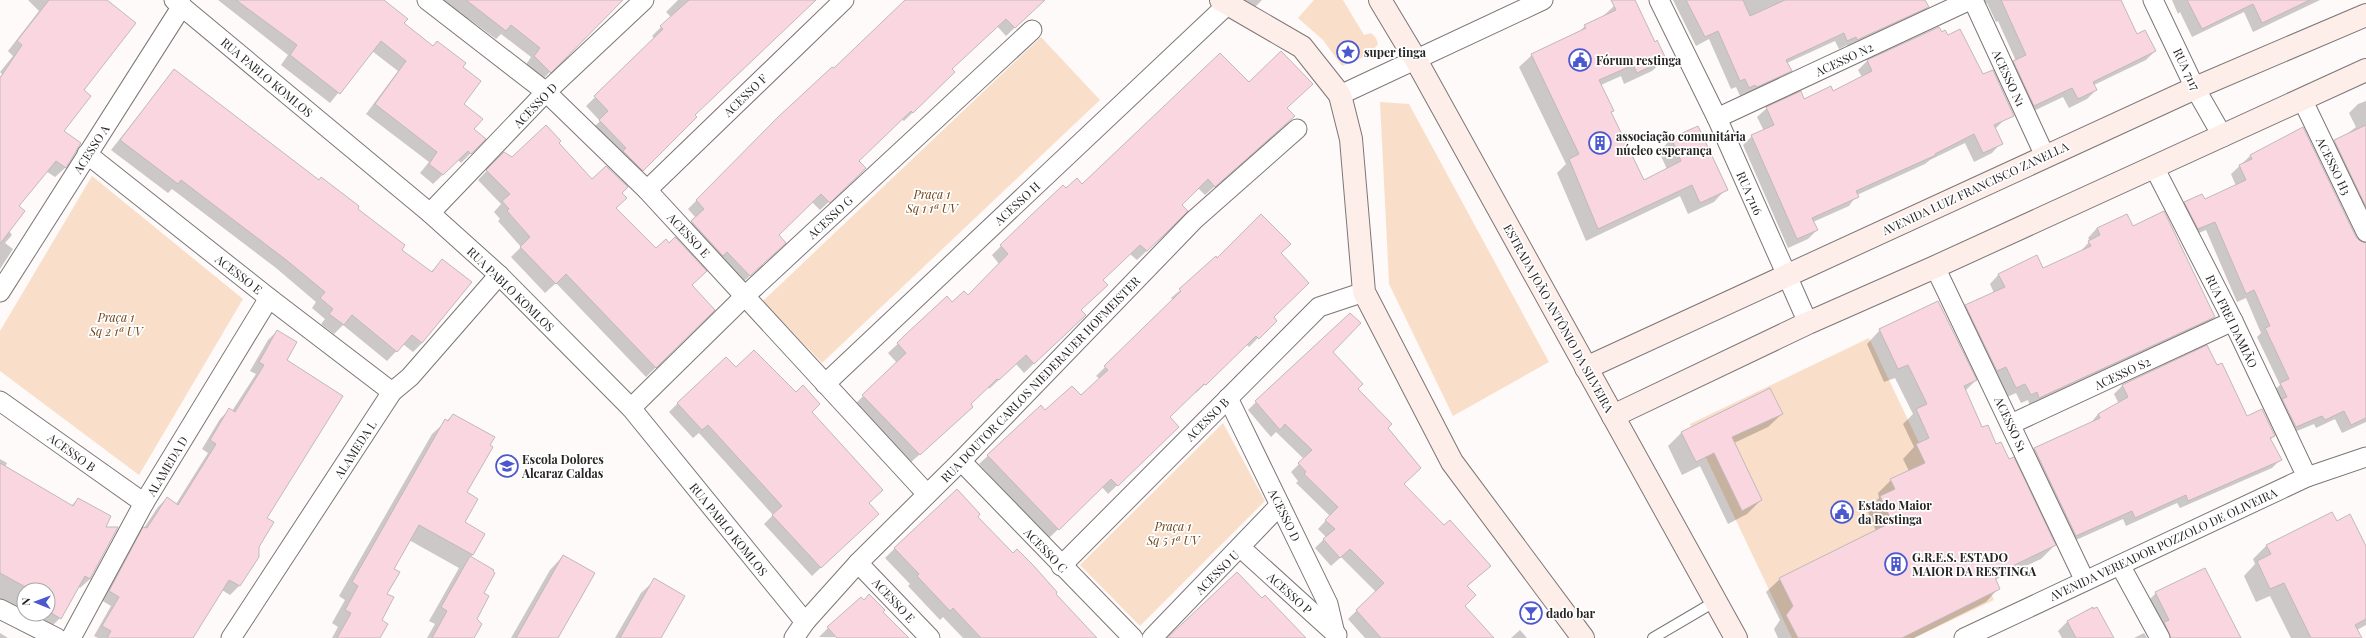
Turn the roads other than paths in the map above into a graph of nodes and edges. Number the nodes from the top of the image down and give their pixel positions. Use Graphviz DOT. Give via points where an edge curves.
graph roads {
  1 [pos="427,0"];
  2 [pos="644,0"];
  3 [pos="844,0"];
  4 [pos="1380,0"];
  5 [pos="1543,0"];
  6 [pos="1659,0"];
  7 [pos="1972,0"];
  8 [pos="2154,0"];
  9 [pos="1224,2"];
  10 [pos="178,3"];
  11 [pos="2366,15"];
  12 [pos="1032,30"];
  13 [pos="1416,60"];
  14 [pos="2366,70"];
  15 [pos="2195,88"];
  16 [pos="546,92"];
  17 [pos="1340,95"];
  18 [pos="2303,101"];
  19 [pos="1717,118"];
  20 [pos="1297,130"];
  21 [pos="2222,137"];
  22 [pos="87,154"];
  23 [pos="2045,156"];
  24 [pos="2154,167"];
  25 [pos="647,190"];
  26 [pos="430,214"];
  27 [pos="2366,232"];
  28 [pos="1936,267"];
  29 [pos="1786,274"];
  30 [pos="499,275"];
  31 [pos="0,292"];
  32 [pos="1364,292"];
  33 [pos="745,296"];
  34 [pos="269,298"];
  35 [pos="2233,321"];
  36 [pos="1808,323"];
  37 [pos="1586,368"];
  38 [pos="825,384"];
  39 [pos="392,392"];
  40 [pos="1228,398"];
  41 [pos="0,401"];
  42 [pos="631,408"];
  43 [pos="1613,416"];
  44 [pos="2011,424"];
  45 [pos="2366,457"];
  46 [pos="961,461"];
  47 [pos="2307,477"];
  48 [pos="927,494"];
  49 [pos="144,503"];
  50 [pos="1280,505"];
  51 [pos="1241,548"];
  52 [pos="858,563"];
  53 [pos="2120,565"];
  54 [pos="1061,566"];
  55 [pos="2085,581"];
  56 [pos="1716,601"];
  57 [pos="0,609"];
  58 [pos="805,622"];
  59 [pos="1337,636"];
  60 [pos="57,638"];
  61 [pos="71,638"];
  62 [pos="232,638"];
  63 [pos="794,638"];
  64 [pos="930,638"];
  65 [pos="1133,638"];
  66 [pos="1152,638"];
  67 [pos="1583,638"];
  68 [pos="1653,638"];
  69 [pos="1736,638"];
  70 [pos="1964,638"];
  71 [pos="2160,638"];
  1 -- 16 [label="street, ACESSO E"];
  2 -- 16 [label="street, ACESSO D"];
  3 -- 25 [label="street, ACESSO F"];
  4 -- 13 [label="street, ESTRADA JOÃO ANTÔNIO DA SILVEIRA"];
  5 -- 13 [label="street"];
  6 -- 19 [label="street, RUA 7116"];
  7 -- 19 [label="street, ACESSO N2"];
  7 -- 23 [label="street, ACESSO N1"];
  8 -- 15 [label="street, RUA 7117"];
  9 -- 17 [label="street" via="1302,47"];
  9 -- 38 [label="street, ACESSO H" via="1208,22"];
  10 -- 22 [label="street, ACESSO A"];
  10 -- 26 [label="street, RUA PABLO KOMLOS"];
  11 -- 15 [label="street, AVENIDA LUIZ FRANCISCO ZANELLA"];
  12 -- 33 [label="street, ACESSO G"];
  13 -- 17 [label="street"];
  13 -- 37 [label="street, ESTRADA JOÃO ANTÔNIO DA SILVEIRA"];
  14 -- 18 [label="street"];
  15 -- 21 [label="street, RUA 7117"];
  15 -- 23 [label="street, AVENIDA LUIZ FRANCISCO ZANELLA"];
  16 -- 25 [label="street, ACESSO E"];
  16 -- 26 [label="street, ACESSO D"];
  17 -- 32 [label="street" via="1351,139"];
  18 -- 21 [label="street"];
  18 -- 27 [label="street, ACESSO H3"];
  19 -- 29 [label="street, RUA 7116"];
  20 -- 46 [label="street, RUA DOUTOR CARLOS NIEDERAUER HOFMEISTER" via="1194,220"];
  21 -- 24 [label="street"];
  22 -- 31 [label="street, ACESSO A"];
  22 -- 34 [label="street, ACESSO E"];
  23 -- 29 [label="street, AVENIDA LUIZ FRANCISCO ZANELLA"];
  24 -- 28 [label="street"];
  24 -- 35 [label="street, RUA FREI DAMIÃO"];
  25 -- 33 [label="street, ACESSO E"];
  26 -- 30 [label="street, RUA PABLO KOMLOS"];
  28 -- 36 [label="street"];
  28 -- 44 [label="street, ACESSO S1"];
  29 -- 36 [label="street, RUA 7116"];
  29 -- 37 [label="street, AVENIDA LUIZ FRANCISCO ZANELLA"];
  30 -- 39 [label="street, ALAMEDA L" via="410,377"];
  30 -- 42 [label="street, RUA PABLO KOMLOS"];
  32 -- 40 [label="street, ACESSO B" via="1319,307"];
  32 -- 67 [label="street" via="1452,462"];
  33 -- 38 [label="street, ACESSO E"];
  33 -- 42 [label="street, ACESSO G"];
  34 -- 39 [label="street, ACESSO E"];
  34 -- 49 [label="street, ALAMEDA D"];
  35 -- 44 [label="street, ACESSO S2"];
  35 -- 47 [label="street, RUA FREI DAMIÃO"];
  36 -- 43 [label="street"];
  37 -- 43 [label="street, ESTRADA JOÃO ANTÔNIO DA SILVEIRA"];
  38 -- 48 [label="street, ACESSO E"];
  39 -- 62 [label="street, ALAMEDA L"];
  40 -- 50 [label="street, ACESSO D"];
  40 -- 54 [label="street, ACESSO B"];
  41 -- 49 [label="street, ACESSO B"];
  42 -- 58 [label="street, RUA PABLO KOMLOS"];
  43 -- 56 [label="street, ESTRADA JOÃO ANTÔNIO DA SILVEIRA"];
  44 -- 55 [label="street, ACESSO S1"];
  45 -- 47 [label="street, AVENIDA VEREADOR POZZOLO DE OLIVEIRA"];
  46 -- 48 [label="street, RUA DOUTOR CARLOS NIEDERAUER HOFMEISTER"];
  46 -- 54 [label="street, ACESSO C"];
  47 -- 53 [label="street, AVENIDA VEREADOR POZZOLO DE OLIVEIRA"];
  48 -- 52 [label="street, RUA DOUTOR CARLOS NIEDERAUER HOFMEISTER"];
  49 -- 61 [label="street, ALAMEDA D"];
  50 -- 51 [label="street, ACESSO U"];
  50 -- 59 [label="street, ACESSO D" via="1328,604"];
  51 -- 59 [label="street, ACESSO P"];
  51 -- 66 [label="street, ACESSO U"];
  52 -- 58 [label="street, RUA DOUTOR CARLOS NIEDERAUER HOFMEISTER"];
  52 -- 64 [label="street, ACESSO E"];
  53 -- 55 [label="street, AVENIDA VEREADOR POZZOLO DE OLIVEIRA"];
  53 -- 71 [label="street"];
  54 -- 65 [label="street, ACESSO C"];
  55 -- 70 [label="street, AVENIDA VEREADOR POZZOLO DE OLIVEIRA"];
  56 -- 68 [label="lane"];
  56 -- 69 [label="street, ESTRADA JOÃO ANTÔNIO DA SILVEIRA"];
  57 -- 60 [label="street"];
  58 -- 63 [label="street, RUA DOUTOR CARLOS NIEDERAUER HOFMEISTER"];
}
